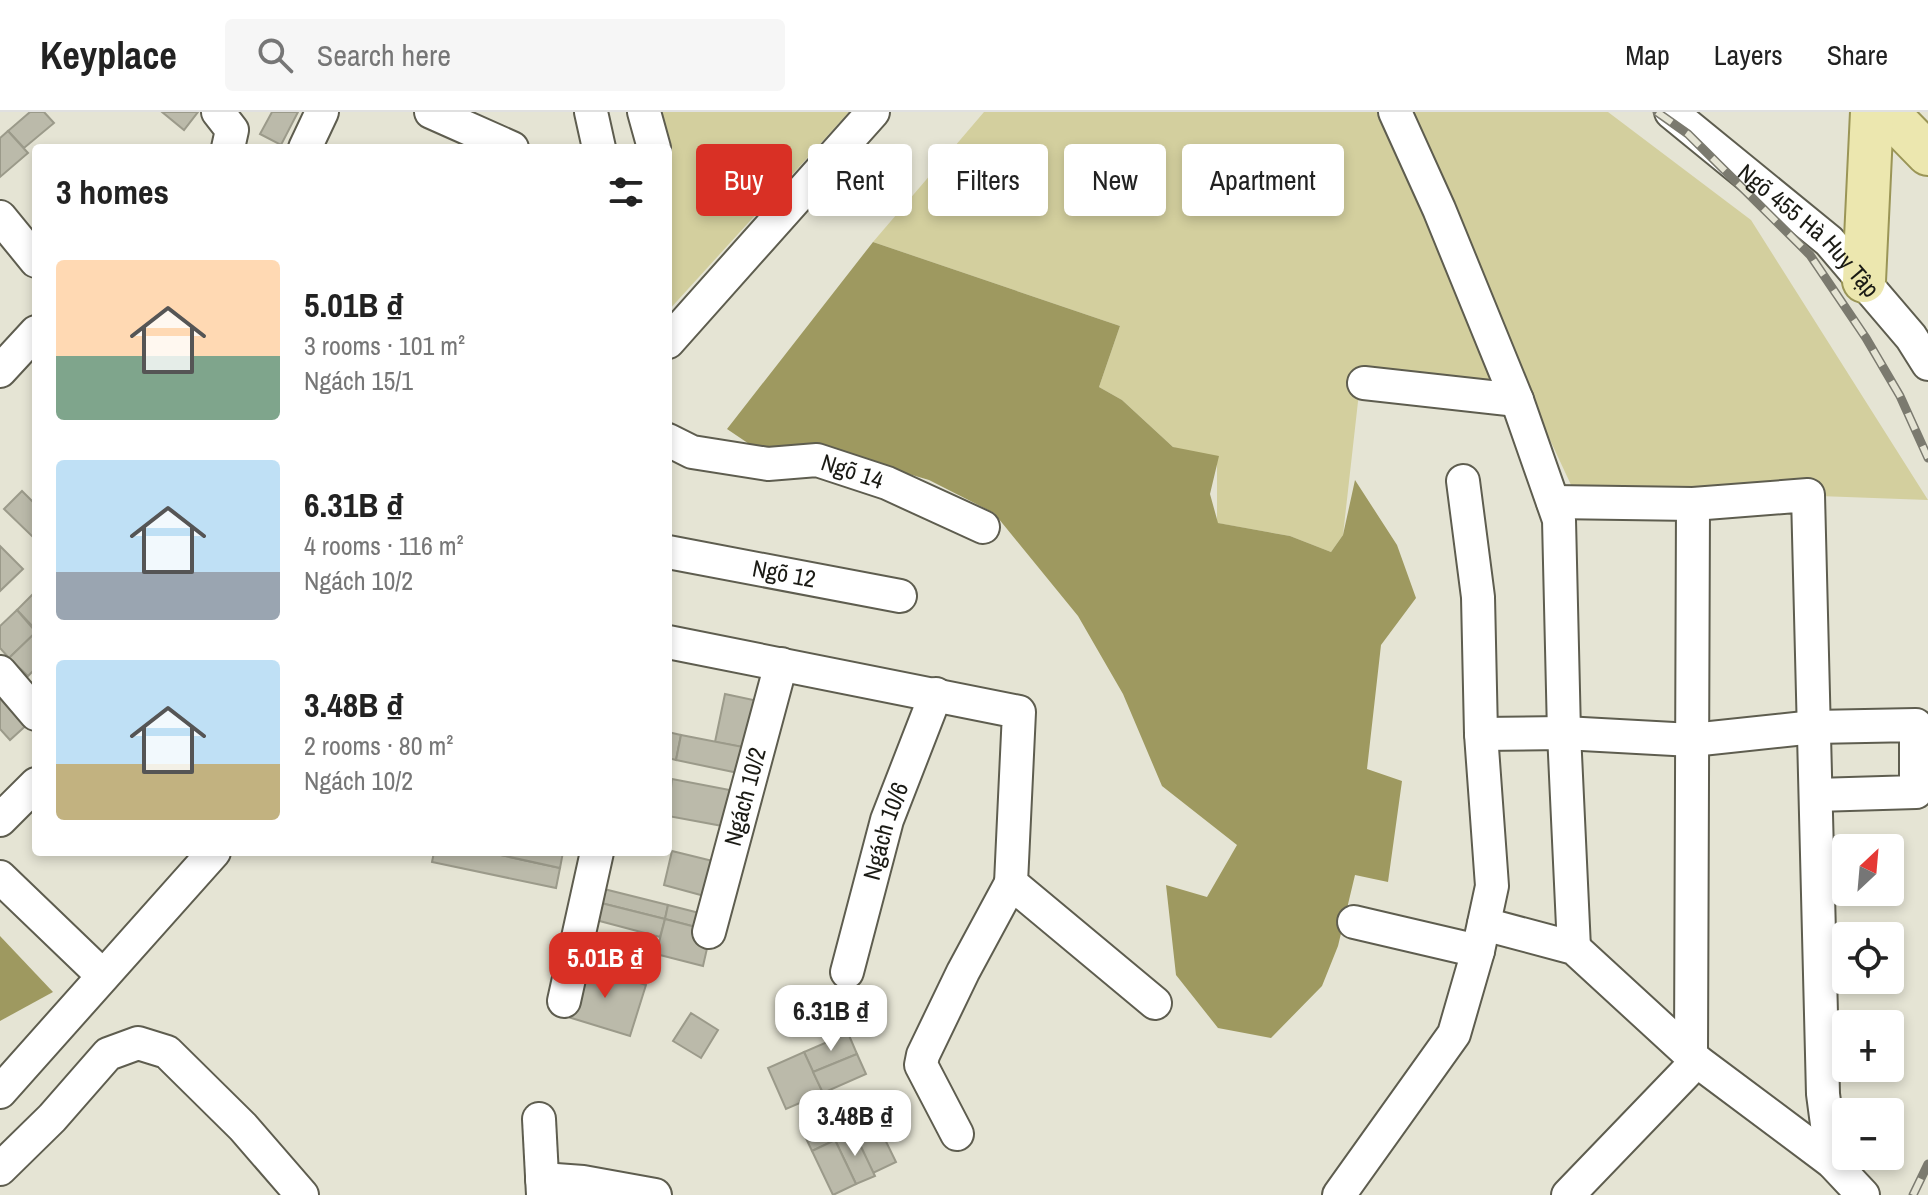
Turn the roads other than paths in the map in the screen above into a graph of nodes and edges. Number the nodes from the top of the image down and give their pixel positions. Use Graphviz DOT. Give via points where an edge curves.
graph roads {
  1 [pos="218,112"];
  2 [pos="322,112"];
  3 [pos="431,112"];
  4 [pos="591,112"];
  5 [pos="644,112"];
  6 [pos="873,112"];
  7 [pos="1395,112"];
  8 [pos="1671,112"];
  9 [pos="1872,112"];
  10 [pos="1887,112"];
  11 [pos="229,144"];
  12 [pos="307,144"];
  13 [pos="503,144"];
  14 [pos="598,144"];
  15 [pos="653,144"];
  16 [pos="1928,154"];
  17 [pos="0,217"];
  18 [pos="32,256"];
  19 [pos="1864,281"];
  20 [pos="32,336"];
  21 [pos="672,338"];
  22 [pos="1928,364"];
  23 [pos="0,371"];
  24 [pos="1364,383"];
  25 [pos="1517,400"];
  26 [pos="672,442"];
  27 [pos="1463,481"];
  28 [pos="1553,502"];
  29 [pos="1693,504"];
  30 [pos="983,527"];
  31 [pos="672,553"];
  32 [pos="900,596"];
  33 [pos="672,643"];
  34 [pos="781,664"];
  35 [pos="0,672"];
  36 [pos="936,694"];
  37 [pos="32,709"];
  38 [pos="1814,727"];
  39 [pos="1564,733"];
  40 [pos="1481,734"];
  41 [pos="1692,740"];
  42 [pos="32,788"];
  43 [pos="1816,795"];
  44 [pos="0,820"];
  45 [pos="210,856"];
  46 [pos="596,856"];
  47 [pos="0,877"];
  48 [pos="1011,883"];
  49 [pos="1354,922"];
  50 [pos="709,932"];
  51 [pos="1481,938"];
  52 [pos="1574,948"];
  53 [pos="847,972"];
  54 [pos="103,976"];
  55 [pos="564,1001"];
  56 [pos="1155,1003"];
  57 [pos="1694,1058"];
  58 [pos="0,1092"];
  59 [pos="539,1119"];
  60 [pos="957,1134"];
  61 [pos="1832,1162"];
  62 [pos="0,1169"];
  63 [pos="1838,1170"];
  64 [pos="543,1187"];
  65 [pos="1574,1193"];
  66 [pos="1857,1193"];
  67 [pos="302,1195"];
  68 [pos="655,1195"];
  69 [pos="1339,1195"];
  1 -- 11 [label="street" via="232,130"];
  2 -- 12 [label="street"];
  3 -- 13 [label="street"];
  4 -- 14 [label="street"];
  5 -- 15 [label="street"];
  6 -- 21 [label="street"];
  7 -- 25 [label="street"];
  8 -- 19 [label="street, Ngõ 455 Hà Huy Tập" via="1829,241"];
  9 -- 19 [label="main road"];
  10 -- 16 [label="main road"];
  17 -- 18 [label="street"];
  19 -- 22 [label="street, Ngõ 455 Hà Huy Tập"];
  20 -- 23 [label="street"];
  24 -- 25 [label="street"];
  25 -- 28 [label="street"];
  26 -- 30 [label="street, Ngõ 14" via="692,452 768,464 817,460 887,483"];
  27 -- 40 [label="street" via="1478,597"];
  28 -- 29 [label="street"];
  28 -- 39 [label="street" via="1559,520"];
  29 -- 38 [label="street" via="1808,495"];
  29 -- 41 [label="street"];
  31 -- 32 [label="street, Ngõ 12"];
  33 -- 34 [label="street"];
  34 -- 36 [label="street"];
  34 -- 50 [label="street, Ngách 10/2"];
  35 -- 37 [label="street"];
  36 -- 48 [label="street" via="1019,712"];
  36 -- 53 [label="street, Ngách 10/6" via="887,820"];
  38 -- 41 [label="street"];
  38 -- 43 [label="street"];
  38 -- 43 [label="street" via="1916,725 1916,792"];
  39 -- 40 [label="street"];
  39 -- 41 [label="street"];
  39 -- 52 [label="street"];
  40 -- 51 [label="street" via="1492,886"];
  41 -- 57 [label="street"];
  42 -- 44 [label="street"];
  43 -- 61 [label="street" via="1823,1094"];
  45 -- 54 [label="street"];
  46 -- 55 [label="street"];
  47 -- 54 [label="street"];
  48 -- 56 [label="street"];
  48 -- 60 [label="street" via="923,1055 921,1065"];
  49 -- 51 [label="street"];
  51 -- 52 [label="street"];
  51 -- 69 [label="street" via="1454,1034"];
  52 -- 57 [label="street"];
  54 -- 58 [label="street"];
  57 -- 61 [label="street"];
  57 -- 65 [label="street"];
  59 -- 64 [label="street"];
  62 -- 67 [label="street" via="108,1054 138,1043 167,1052"];
  63 -- 66 [label="street"];
  64 -- 68 [label="street" via="583,1182"];
}
